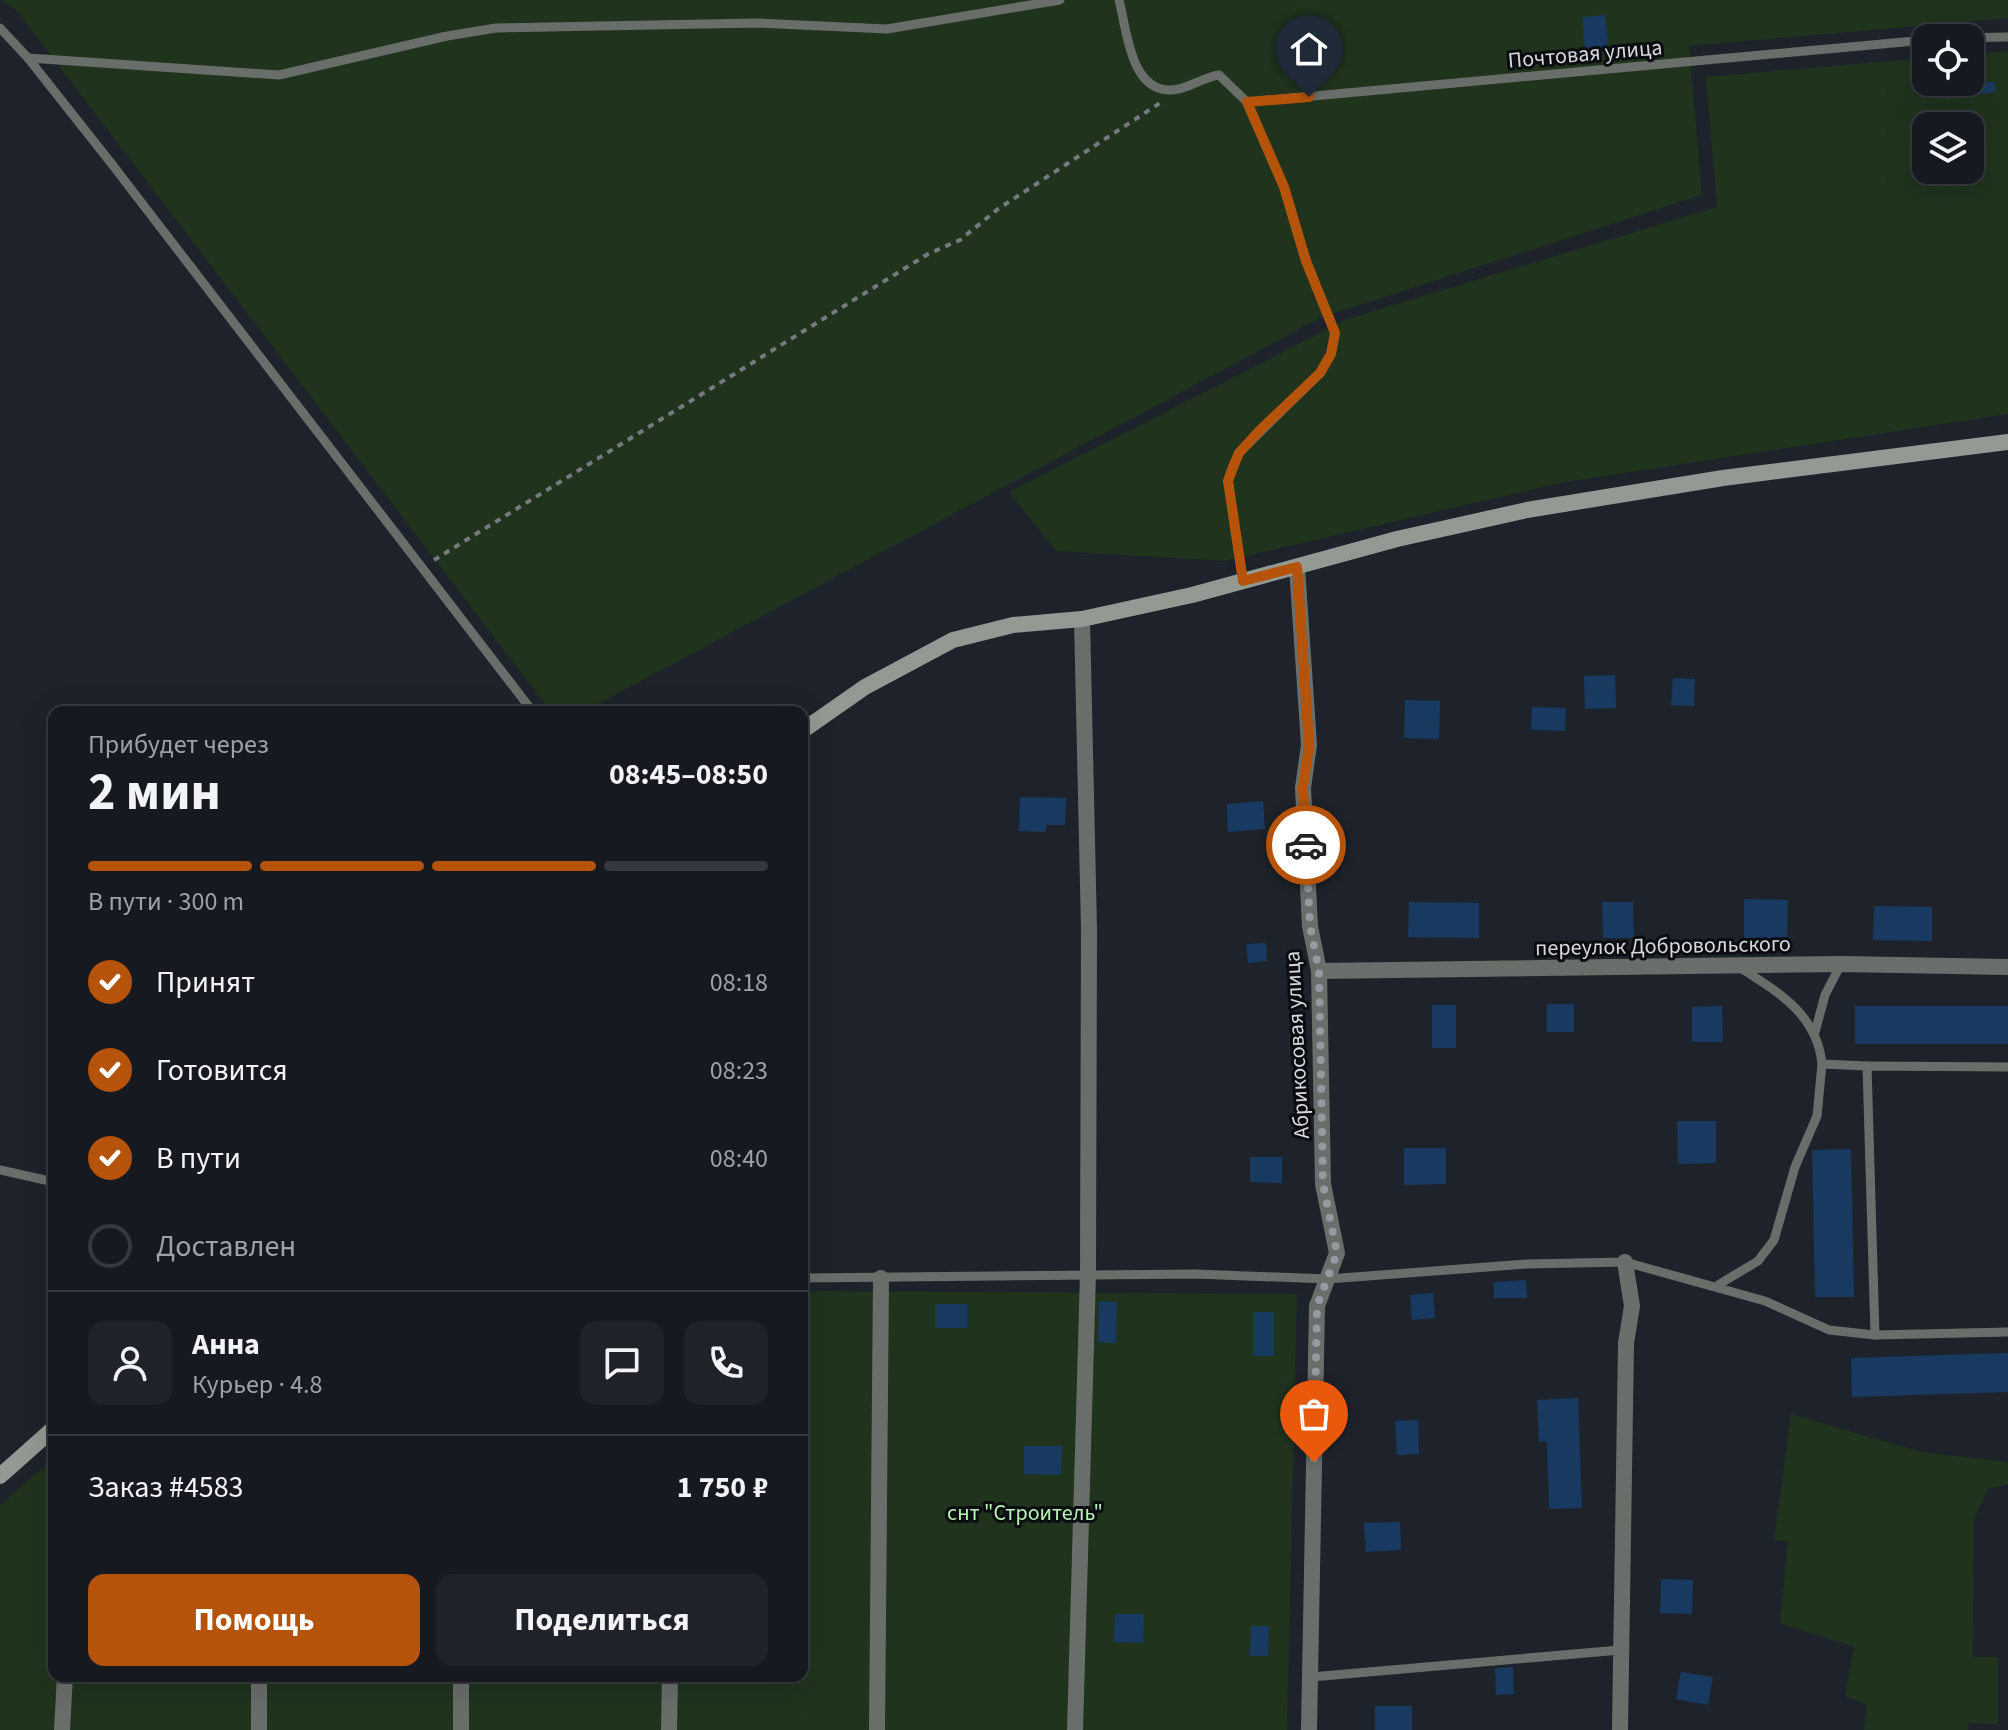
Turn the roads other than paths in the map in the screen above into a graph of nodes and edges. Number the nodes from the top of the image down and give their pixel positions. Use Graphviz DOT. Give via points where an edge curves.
graph roads {
  1 [pos="1060,0"];
  2 [pos="1119,0"];
  3 [pos="0,28"];
  4 [pos="1984,37"];
  5 [pos="2008,37"];
  6 [pos="1912,41"];
  7 [pos="28,58"];
  8 [pos="1247,102"];
  9 [pos="2008,442"];
  10 [pos="1297,567"];
  11 [pos="1243,581"];
  12 [pos="1082,619"];
  13 [pos="528,706"];
  14 [pos="808,727"];
  15 [pos="1841,964"];
  16 [pos="1737,966"];
  17 [pos="2008,967"];
  18 [pos="1319,971"];
  19 [pos="1815,1032"];
  20 [pos="1822,1064"];
  21 [pos="1867,1066"];
  22 [pos="2008,1067"];
  23 [pos="0,1170"];
  24 [pos="48,1181"];
  25 [pos="1625,1262"];
  26 [pos="1088,1274"];
  27 [pos="808,1278"];
  28 [pos="881,1278"];
  29 [pos="1328,1279"];
  30 [pos="1718,1285"];
  31 [pos="2008,1332"];
  32 [pos="1875,1335"];
  33 [pos="48,1433"];
  34 [pos="0,1476"];
  35 [pos="1620,1650"];
  36 [pos="1311,1677"];
  37 [pos="65,1682"];
  38 [pos="259,1682"];
  39 [pos="461,1682"];
  40 [pos="670,1682"];
  41 [pos="62,1730"];
  42 [pos="259,1730"];
  43 [pos="461,1730"];
  44 [pos="669,1730"];
  45 [pos="877,1730"];
  46 [pos="1075,1730"];
  47 [pos="1309,1730"];
  48 [pos="1620,1730"];
  1 -- 7 [label="lane" via="887,29 757,23 496,28 279,75"];
  2 -- 8 [label="lane" via="1138,72 1151,86 1173,90 1219,75"];
  3 -- 7 [label="lane"];
  4 -- 5 [label="lane"];
  6 -- 8 [label="lane, Почтовая улица"];
  7 -- 13 [label="lane"];
  8 -- 11 [label="lane" via="1284,187 1335,333 1320,373 1259,431 1233,467 1228,481"];
  9 -- 10 [label="street" via="1723,478 1527,510"];
  10 -- 11 [label="street"];
  10 -- 18 [label="street, Абрикосовая улица" via="1309,745 1303,788 1310,926"];
  11 -- 12 [label="street"];
  12 -- 14 [label="street" via="1013,625 953,640 865,687"];
  12 -- 26 [label="street" via="1089,929"];
  15 -- 16 [label="street, переулок Добровольского"];
  15 -- 17 [label="street, переулок Добровольского"];
  15 -- 19 [label="lane"];
  16 -- 18 [label="street, переулок Добровольского"];
  16 -- 19 [label="lane" via="1791,1000"];
  18 -- 29 [label="street, Абрикосовая улица" via="1323,1184 1337,1253"];
  19 -- 20 [label="lane"];
  20 -- 21 [label="lane"];
  20 -- 30 [label="lane" via="1817,1116 1795,1167 1774,1240 1758,1261"];
  21 -- 22 [label="lane"];
  21 -- 32 [label="lane"];
  23 -- 24 [label="lane"];
  25 -- 29 [label="lane"];
  25 -- 30 [label="lane"];
  25 -- 35 [label="street" via="1632,1306 1626,1343"];
  26 -- 28 [label="lane"];
  26 -- 29 [label="lane"];
  26 -- 46 [label="street"];
  27 -- 28 [label="lane"];
  28 -- 45 [label="street"];
  29 -- 36 [label="street, Абрикосовая улица" via="1317,1306"];
  30 -- 32 [label="lane" via="1829,1330"];
  31 -- 32 [label="lane"];
  33 -- 34 [label="street"];
  35 -- 36 [label="lane"];
  35 -- 48 [label="street"];
  36 -- 47 [label="street, Абрикосовая улица"];
  37 -- 41 [label="street"];
  38 -- 42 [label="street"];
  39 -- 43 [label="street"];
  40 -- 44 [label="street"];
}
